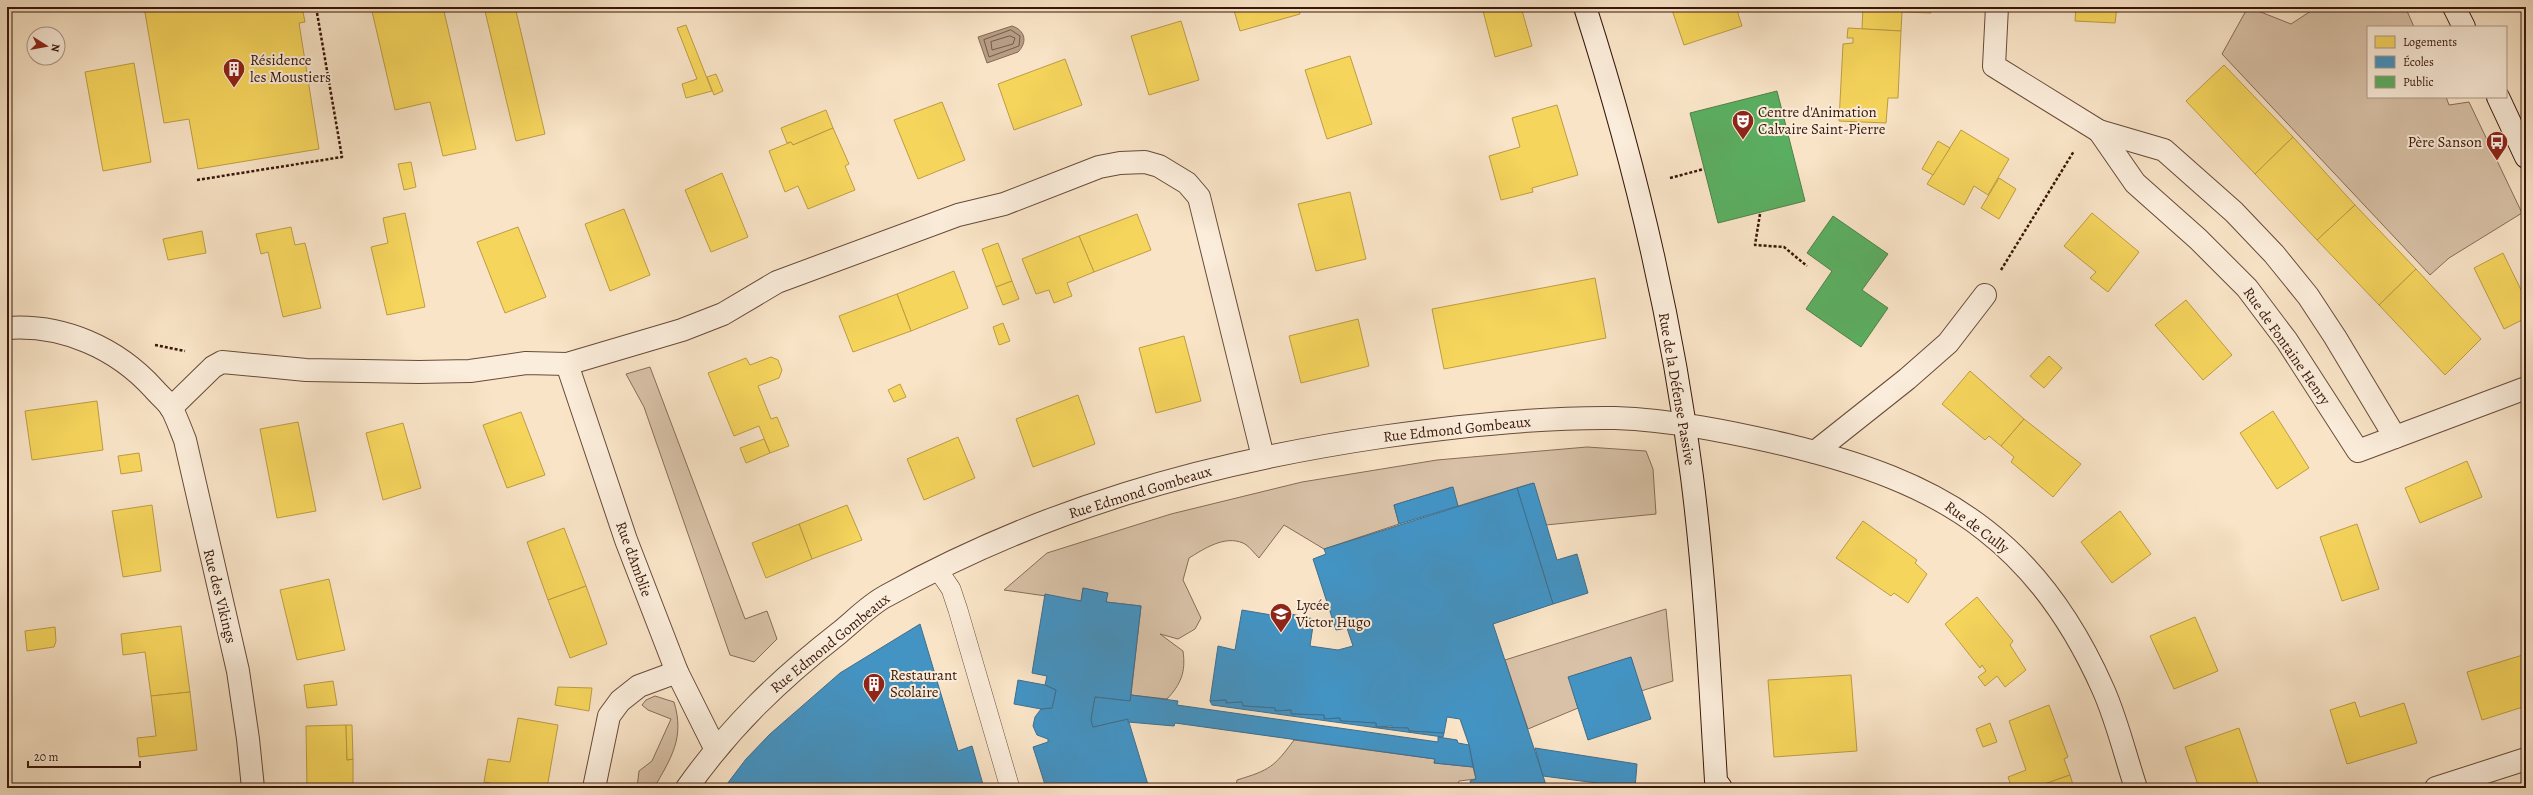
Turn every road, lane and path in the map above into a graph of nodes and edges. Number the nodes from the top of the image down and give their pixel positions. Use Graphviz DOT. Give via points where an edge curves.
graph roads {
  1 [pos="316,7"];
  2 [pos="1585,7"];
  3 [pos="1997,7"];
  4 [pos="2454,7"];
  5 [pos="2464,26"];
  6 [pos="2498,98"];
  7 [pos="2095,128"];
  8 [pos="2526,157"];
  9 [pos="1704,169"];
  10 [pos="1670,178"];
  11 [pos="197,180"];
  12 [pos="1760,214"];
  13 [pos="1807,266"];
  14 [pos="1985,295"];
  15 [pos="7,328"];
  16 [pos="567,364"];
  17 [pos="2526,388"];
  18 [pos="172,408"];
  19 [pos="1685,426"];
  20 [pos="2395,437"];
  21 [pos="1815,452"];
  22 [pos="1262,457"];
  23 [pos="938,570"];
  24 [pos="677,672"];
  25 [pos="715,748"];
  26 [pos="2526,760"];
  27 [pos="1716,786"];
  28 [pos="253,788"];
  29 [pos="594,788"];
  30 [pos="687,788"];
  31 [pos="1010,788"];
  32 [pos="2136,788"];
  33 [pos="2436,788"];
  1 -- 11 [label="path" via="342,157"];
  2 -- 19 [label="street, Rue de la Défense Passive" via="1616,104 1640,200 1664,307"];
  3 -- 7 [label="street, Rue de Fontaine Henry" via="1994,66"];
  4 -- 5 [label="street"];
  6 -- 8 [label="street"];
  7 -- 14 [label="path"];
  7 -- 20 [label="street, Rue de Fontaine Henry" via="2164,150 2234,212 2308,296"];
  7 -- 20 [label="street, Rue de Fontaine Henry" via="2135,183 2198,239 2247,288 2287,341 2358,451"];
  9 -- 10 [label="path"];
  12 -- 13 [label="path" via="1755,245 1784,247"];
  14 -- 21 [label="street" via="1948,343 1908,379"];
  15 -- 18 [label="street" via="41,329 68,334 95,344 144,378"];
  16 -- 18 [label="street" via="526,363 470,371 419,372 306,370 222,362 213,367"];
  16 -- 22 [label="street" via="682,330 723,314 777,282 958,215 1004,204 1099,167 1120,162 1146,162 1171,171 1187,183 1199,198"];
  16 -- 24 [label="street, Rue d'Amblie" via="626,540"];
  17 -- 20 [label="street, Rue de Fontaine Henry"];
  18 -- 28 [label="street, Rue des Vikings" via="185,440 238,671"];
  19 -- 21 [label="street, Rue de Cully"];
  19 -- 22 [label="street, Rue Edmond Gombeaux" via="1615,418 1540,420 1430,430"];
  19 -- 27 [label="street, Rue de la Défense Passive" via="1702,581"];
  21 -- 32 [label="street, Rue de Cully" via="1906,482 1930,494 1986,530 2024,565 2050,595 2075,633 2105,692"];
  22 -- 23 [label="street, Rue Edmond Gombeaux" via="1181,476 1096,503 1005,538"];
  23 -- 25 [label="street, Rue Edmond Gombeaux" via="884,596 795,668"];
  23 -- 31 [label="lane" via="950,589 958,610"];
  24 -- 25 [label="street, Rue d'Amblie"];
  24 -- 29 [label="street" via="639,686 620,701 609,716"];
  25 -- 30 [label="street, Rue Edmond Gombeaux"];
  26 -- 33 [label="street"];
}
